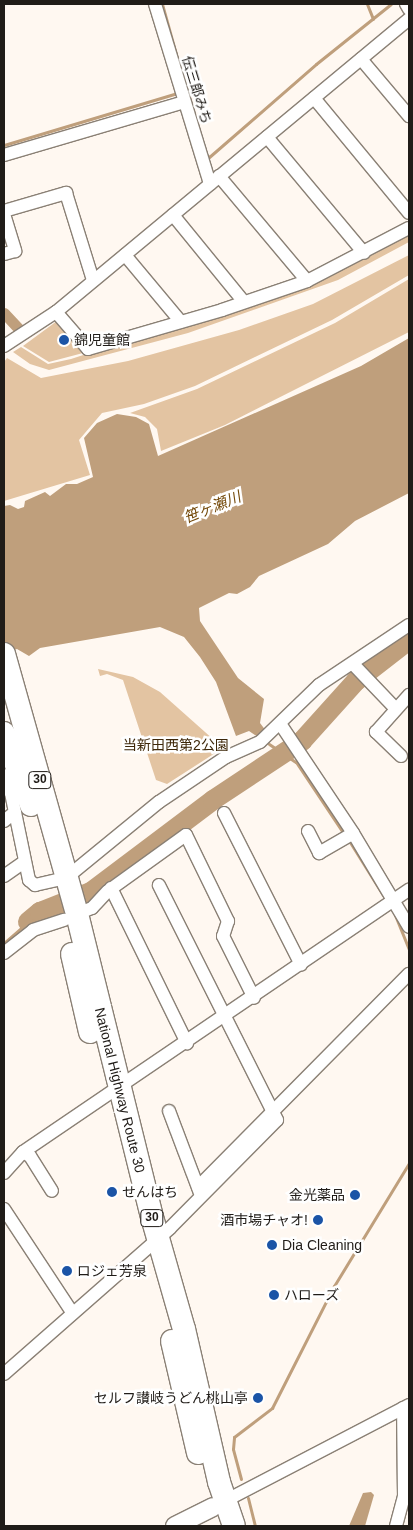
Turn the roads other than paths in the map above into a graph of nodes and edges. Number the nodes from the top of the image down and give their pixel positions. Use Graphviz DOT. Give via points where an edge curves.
graph roads {
  1 [pos="156,4"];
  2 [pos="406,4"];
  3 [pos="409,10"];
  4 [pos="409,19"];
  5 [pos="362,59"];
  6 [pos="314,98"];
  7 [pos="184,102"];
  8 [pos="409,116"];
  9 [pos="267,137"];
  10 [pos="4,155"];
  11 [pos="215,180"];
  12 [pos="4,212"];
  13 [pos="409,213"];
  14 [pos="173,215"];
  15 [pos="409,228"];
  16 [pos="364,253"];
  17 [pos="4,254"];
  18 [pos="124,255"];
  19 [pos="93,280"];
  20 [pos="307,281"];
  21 [pos="244,302"];
  22 [pos="56,312"];
  23 [pos="181,322"];
  24 [pos="4,346"];
  25 [pos="409,625"];
  26 [pos="6,663"];
  27 [pos="356,667"];
  28 [pos="409,695"];
  29 [pos="9,696"];
  30 [pos="396,709"];
  31 [pos="282,725"];
  32 [pos="4,733"];
  33 [pos="401,756"];
  34 [pos="4,775"];
  35 [pos="15,812"];
  36 [pos="224,813"];
  37 [pos="4,821"];
  38 [pos="308,831"];
  39 [pos="348,836"];
  40 [pos="24,862"];
  41 [pos="4,876"];
  42 [pos="159,885"];
  43 [pos="111,888"];
  44 [pos="409,890"];
  45 [pos="65,899"];
  46 [pos="391,904"];
  47 [pos="409,928"];
  48 [pos="4,952"];
  49 [pos="301,965"];
  50 [pos="409,974"];
  51 [pos="254,998"];
  52 [pos="226,1017"];
  53 [pos="187,1043"];
  54 [pos="114,1093"];
  55 [pos="169,1111"];
  56 [pos="272,1111"];
  57 [pos="23,1152"];
  58 [pos="4,1173"];
  59 [pos="52,1191"];
  60 [pos="200,1191"];
  61 [pos="4,1209"];
  62 [pos="153,1242"];
  63 [pos="72,1312"];
  64 [pos="4,1374"];
  65 [pos="406,1407"];
  66 [pos="407,1496"];
  67 [pos="219,1512"];
  68 [pos="175,1526"];
  69 [pos="234,1526"];
  70 [pos="396,1526"];
  1 -- 7 [label="street, 伝三郎みち"];
  2 -- 3 [label="street"];
  4 -- 5 [label="street"];
  5 -- 6 [label="street"];
  5 -- 8 [label="street"];
  6 -- 9 [label="street"];
  6 -- 13 [label="street"];
  7 -- 10 [label="street"];
  7 -- 11 [label="street, 伝三郎みち"];
  9 -- 11 [label="street"];
  9 -- 16 [label="street"];
  11 -- 14 [label="street"];
  11 -- 20 [label="street"];
  12 -- 17 [label="street" via="15,250"];
  12 -- 19 [label="street" via="66,193"];
  14 -- 18 [label="street"];
  14 -- 21 [label="street"];
  15 -- 16 [label="street"];
  16 -- 20 [label="street"];
  18 -- 19 [label="street"];
  18 -- 23 [label="street"];
  19 -- 22 [label="street"];
  20 -- 21 [label="street"];
  21 -- 23 [label="street"];
  22 -- 23 [label="street" via="88,349"];
  22 -- 24 [label="street"];
  25 -- 27 [label="street"];
  26 -- 29 [label="highway, National Highway Route 30 / 30"];
  27 -- 30 [label="street"];
  27 -- 31 [label="street" via="319,686"];
  28 -- 30 [label="street"];
  29 -- 45 [label="highway, National Highway Route 30 / 30"];
  30 -- 33 [label="street" via="376,732"];
  31 -- 39 [label="street" via="297,745"];
  31 -- 45 [label="street" via="260,742 226,757 166,797"];
  32 -- 45 [label="highway, National Highway Route 30 / 30" via="24,779"];
  34 -- 35 [label="street"];
  35 -- 37 [label="street"];
  35 -- 40 [label="street"];
  36 -- 49 [label="street"];
  38 -- 39 [label="street" via="319,853"];
  39 -- 46 [label="street"];
  40 -- 41 [label="street"];
  40 -- 45 [label="street" via="32,883"];
  42 -- 52 [label="street"];
  43 -- 45 [label="street" via="92,908"];
  43 -- 51 [label="street" via="186,835 228,921 223,936"];
  43 -- 53 [label="street"];
  44 -- 46 [label="street"];
  45 -- 48 [label="street"];
  45 -- 54 [label="highway, National Highway Route 30 / 30"];
  46 -- 47 [label="street"];
  46 -- 49 [label="street"];
  49 -- 51 [label="street"];
  50 -- 56 [label="street"];
  51 -- 52 [label="street"];
  52 -- 53 [label="street"];
  52 -- 56 [label="street"];
  53 -- 54 [label="street"];
  54 -- 57 [label="street"];
  54 -- 62 [label="highway, National Highway Route 30 / 30"];
  55 -- 60 [label="street"];
  56 -- 60 [label="street" via="277,1120"];
  57 -- 58 [label="street"];
  57 -- 59 [label="street" via="30,1156"];
  60 -- 62 [label="street"];
  61 -- 63 [label="street"];
  62 -- 63 [label="street"];
  62 -- 67 [label="highway, National Highway Route 30 / 30"];
  63 -- 64 [label="street"];
  65 -- 66 [label="street"];
  65 -- 67 [label="street"];
  66 -- 70 [label="street"];
  67 -- 68 [label="street"];
  67 -- 69 [label="highway, National Highway Route 30 / 30"];
}
